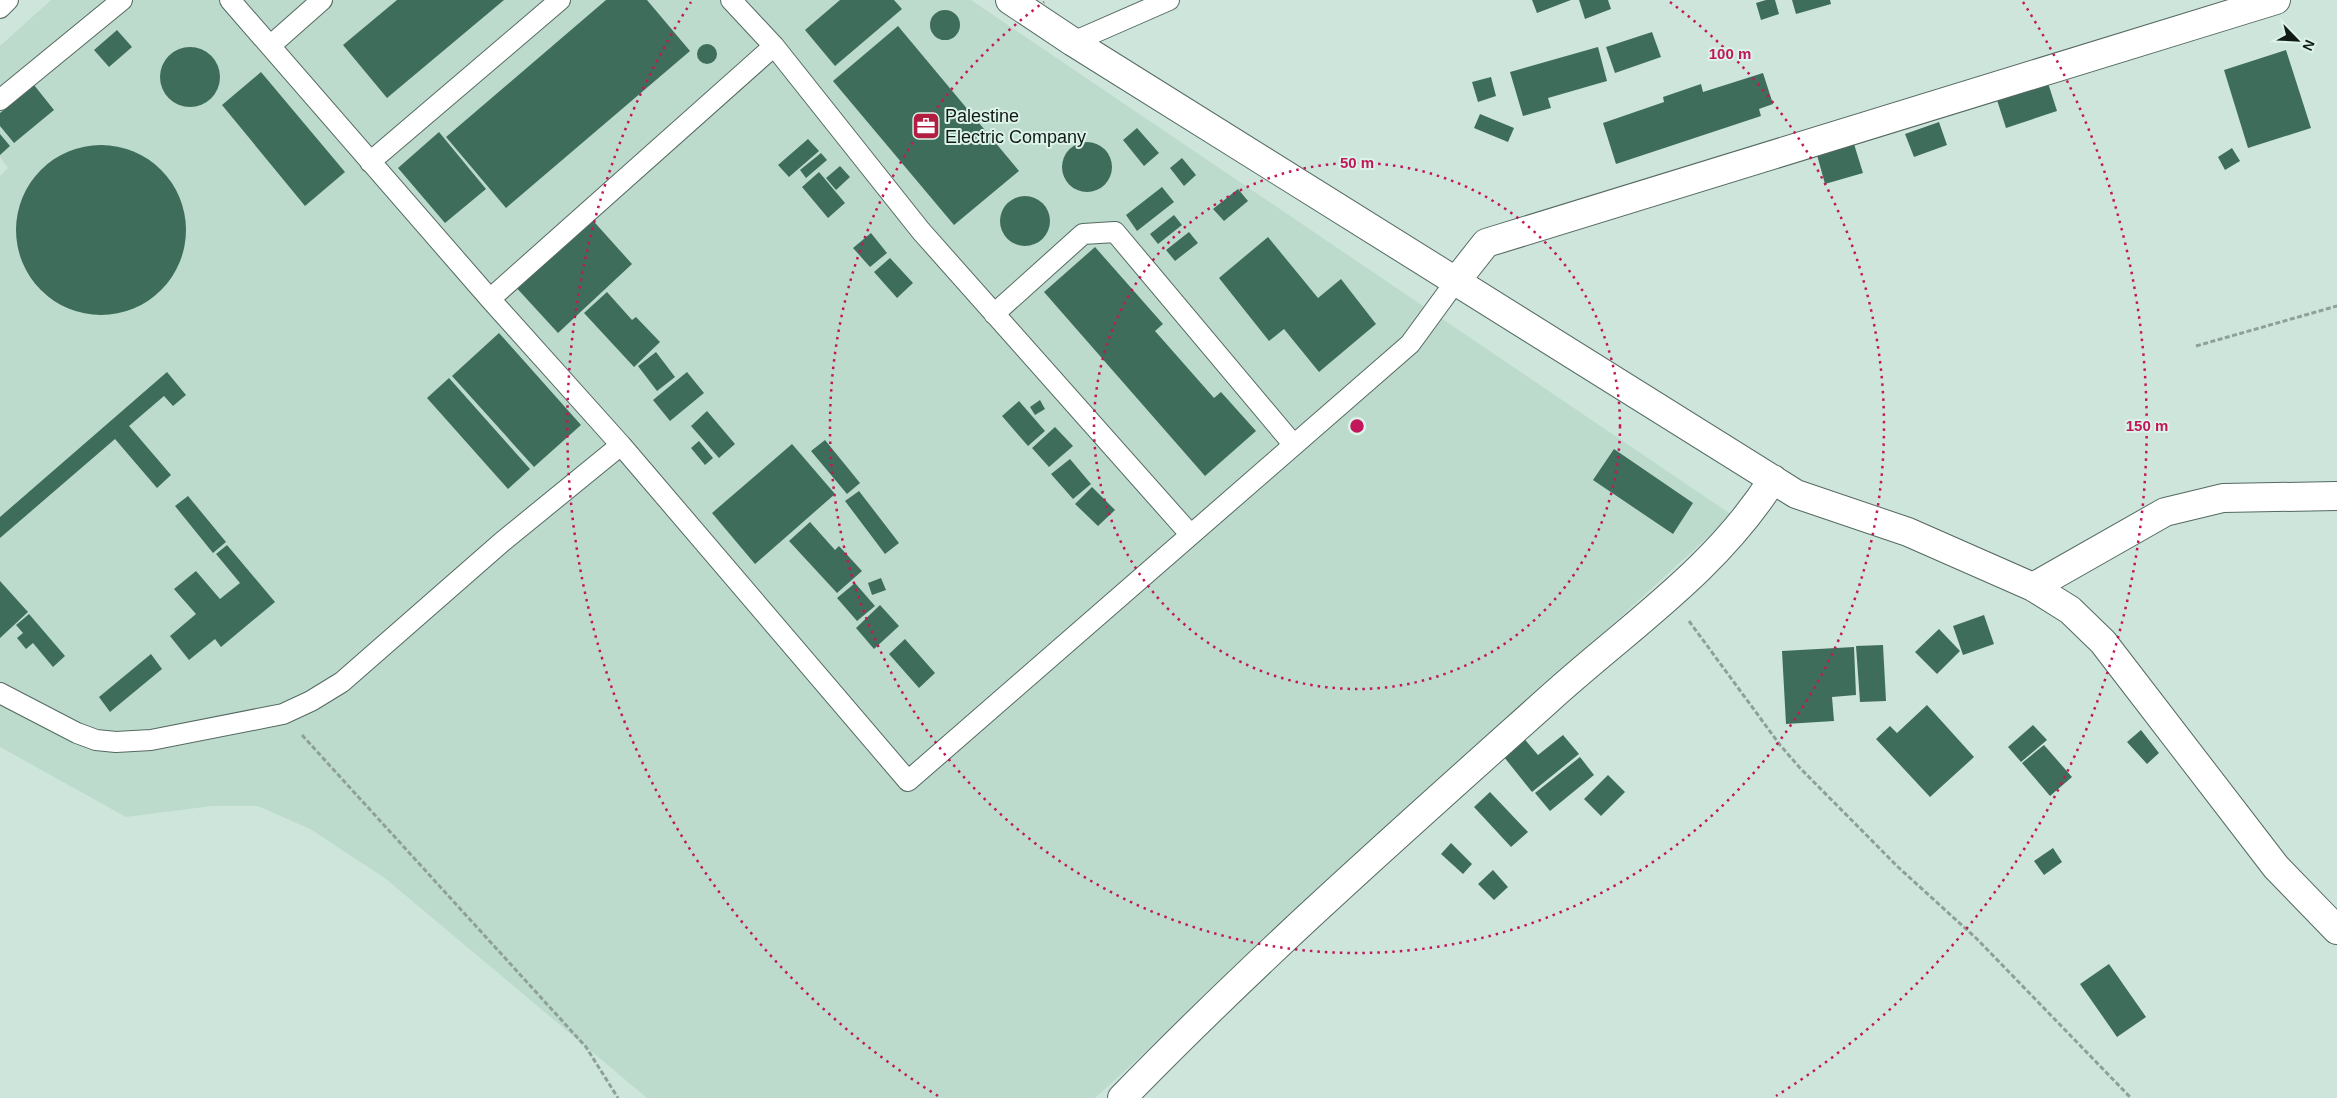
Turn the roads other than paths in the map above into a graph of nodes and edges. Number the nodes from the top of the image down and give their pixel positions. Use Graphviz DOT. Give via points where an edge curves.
graph roads {
  1 [pos="8,0"];
  2 [pos="122,0"];
  3 [pos="230,0"];
  4 [pos="322,0"];
  5 [pos="560,0"];
  6 [pos="731,0"];
  7 [pos="1010,0"];
  8 [pos="1169,0"];
  9 [pos="2276,0"];
  10 [pos="0,8"];
  11 [pos="1073,42"];
  12 [pos="270,46"];
  13 [pos="774,46"];
  14 [pos="0,100"];
  15 [pos="370,162"];
  16 [pos="1456,281"];
  17 [pos="490,299"];
  18 [pos="994,314"];
  19 [pos="1294,444"];
  20 [pos="621,445"];
  21 [pos="1773,480"];
  22 [pos="2337,496"];
  23 [pos="1190,534"];
  24 [pos="2033,587"];
  25 [pos="0,692"];
  26 [pos="2337,930"];
  27 [pos="1122,1098"];
  1 -- 10 [label="lane"];
  2 -- 14 [label="lane"];
  3 -- 12 [label="lane"];
  4 -- 12 [label="lane"];
  5 -- 15 [label="lane"];
  6 -- 13 [label="lane"];
  7 -- 11 [label="street"];
  8 -- 11 [label="lane"];
  9 -- 16 [label="street" via="1486,243"];
  11 -- 16 [label="street"];
  12 -- 15 [label="lane"];
  13 -- 17 [label="lane"];
  13 -- 18 [label="lane" via="921,231"];
  15 -- 17 [label="lane"];
  16 -- 19 [label="lane" via="1410,344"];
  16 -- 21 [label="street"];
  17 -- 20 [label="lane"];
  18 -- 19 [label="lane" via="1083,234 1115,232"];
  18 -- 23 [label="lane"];
  19 -- 23 [label="lane"];
  20 -- 23 [label="lane" via="908,781"];
  20 -- 25 [label="lane" via="502,542 342,682 283,714 151,740 116,742 96,740 77,733"];
  21 -- 24 [label="street" via="1796,494 1908,532"];
  21 -- 27 [label="street" via="1753,511 1671,597 1552,696 1430,806 1178,1041"];
  22 -- 24 [label="street" via="2223,498 2165,512"];
  24 -- 26 [label="street" via="2070,610 2103,642 2276,867"];
}
